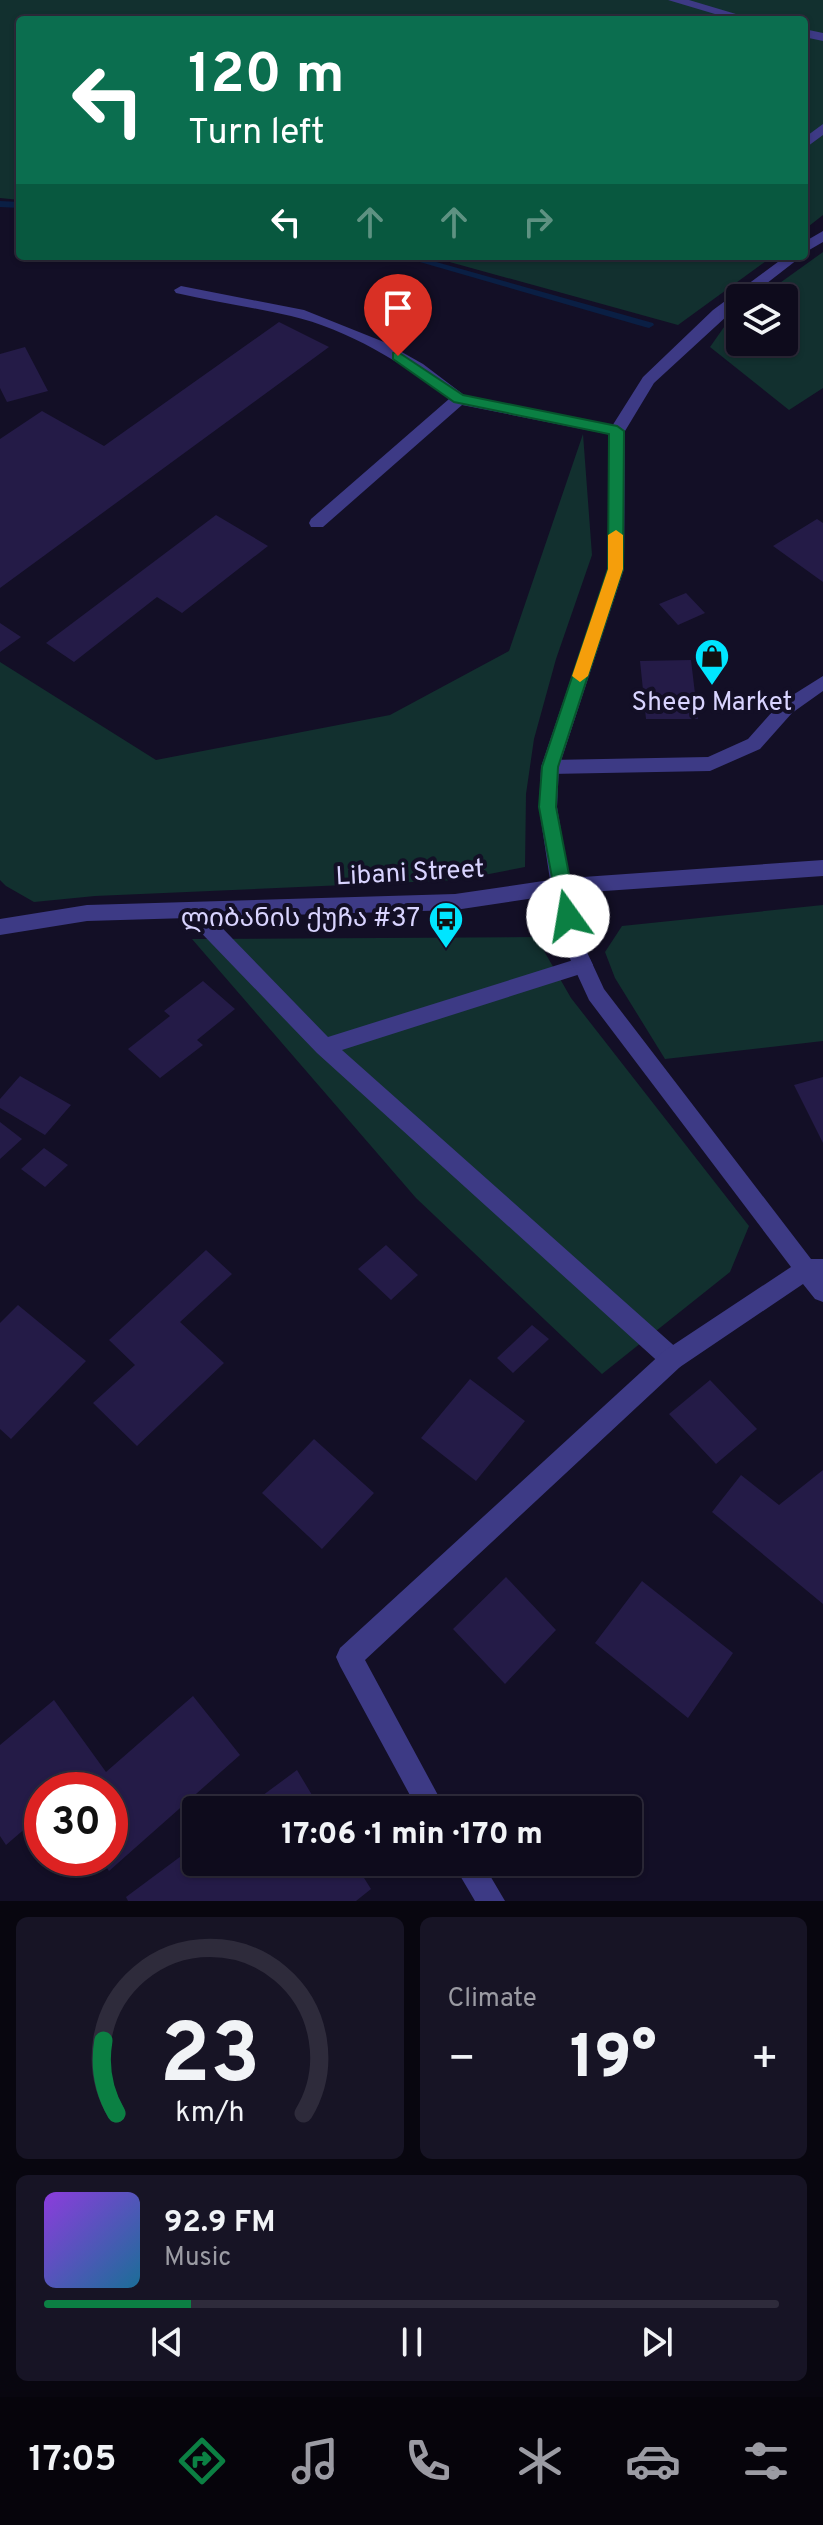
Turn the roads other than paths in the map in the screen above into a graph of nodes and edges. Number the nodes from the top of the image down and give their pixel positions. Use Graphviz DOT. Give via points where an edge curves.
graph roads {
  1 [pos="674,0"];
  2 [pos="735,16"];
  3 [pos="823,128"];
  4 [pos="808,141"];
  5 [pos="790,260"];
  6 [pos="181,290"];
  7 [pos="459,399"];
  8 [pos="617,431"];
  9 [pos="317,523"];
  10 [pos="823,682"];
  11 [pos="550,767"];
  12 [pos="823,868"];
  13 [pos="561,886"];
  14 [pos="192,910"];
  15 [pos="0,927"];
  16 [pos="583,965"];
  17 [pos="324,1047"];
  18 [pos="815,1269"];
  19 [pos="823,1292"];
  20 [pos="672,1359"];
  21 [pos="425,1796"];
  22 [pos="475,1876"];
  23 [pos="491,1901"];
  1 -- 2 [label="street"];
  3 -- 4 [label="street"];
  5 -- 8 [label="street" via="718,313 648,380"];
  6 -- 7 [label="street" via="299,313 379,345"];
  7 -- 8 [label="street"];
  7 -- 9 [label="street"];
  8 -- 11 [label="street" via="616,569"];
  10 -- 11 [label="street" via="786,708 754,744 710,764"];
  11 -- 13 [label="street" via="548,807"];
  12 -- 13 [label="street, Libani Street"];
  13 -- 14 [label="street, Libani Street" via="455,902"];
  13 -- 16 [label="street"];
  14 -- 15 [label="street, Libani Street" via="87,913"];
  14 -- 17 [label="street"];
  16 -- 17 [label="street"];
  16 -- 18 [label="street" via="596,994"];
  17 -- 20 [label="street"];
  18 -- 19 [label="street"];
  18 -- 20 [label="street"];
  20 -- 21 [label="street" via="349,1657"];
  22 -- 23 [label="street"];
}
